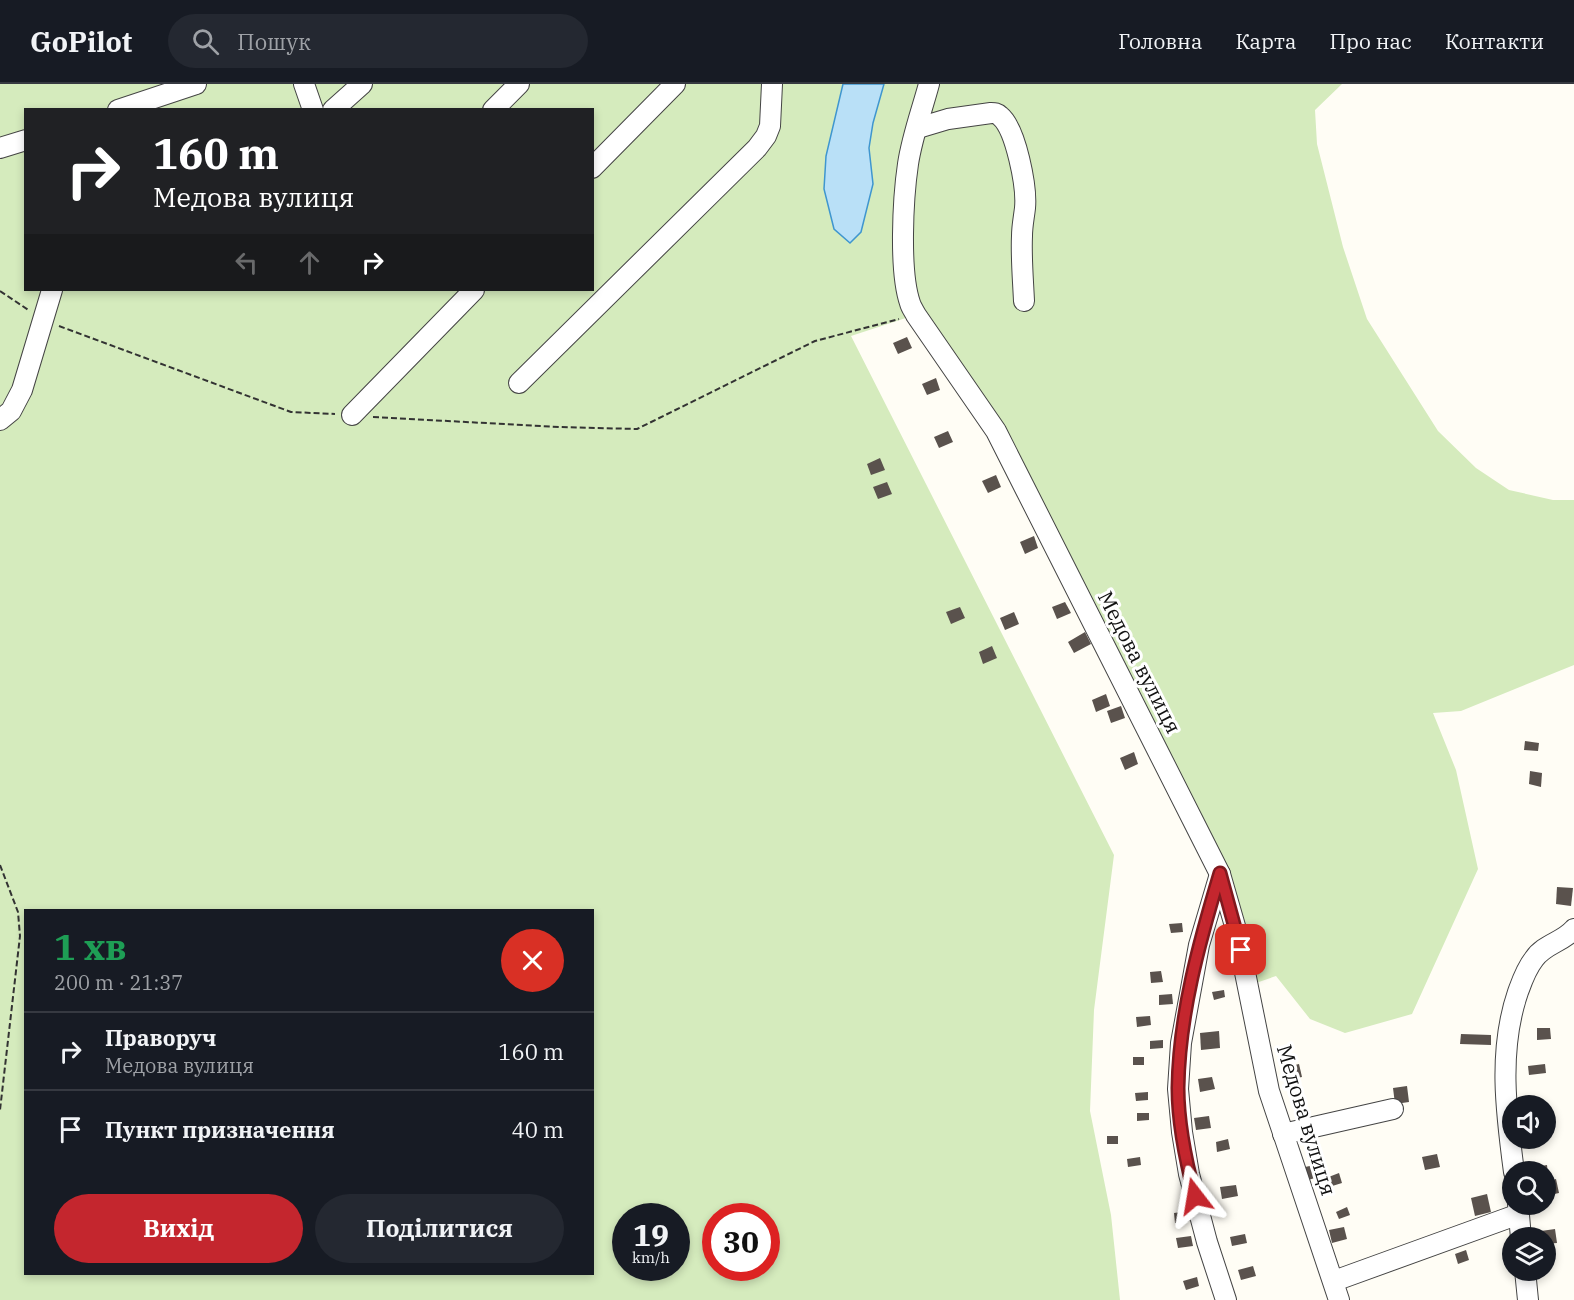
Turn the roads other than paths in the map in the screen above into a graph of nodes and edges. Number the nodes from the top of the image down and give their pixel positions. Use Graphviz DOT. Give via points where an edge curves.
graph roads {
  1 [pos="196,84"];
  2 [pos="304,84"];
  3 [pos="362,84"];
  4 [pos="519,84"];
  5 [pos="675,84"];
  6 [pos="772,84"];
  7 [pos="929,84"];
  8 [pos="124,108"];
  9 [pos="312,108"];
  10 [pos="335,108"];
  11 [pos="495,108"];
  12 [pos="918,128"];
  13 [pos="24,141"];
  14 [pos="0,148"];
  15 [pos="594,166"];
  16 [pos="52,291"];
  17 [pos="473,291"];
  18 [pos="1024,301"];
  19 [pos="519,383"];
  20 [pos="351,415"];
  21 [pos="0,420"];
  22 [pos="1220,873"];
  23 [pos="1574,929"];
  24 [pos="1393,1109"];
  25 [pos="1283,1134"];
  26 [pos="1513,1161"];
  27 [pos="1505,1215"];
  28 [pos="1526,1281"];
  29 [pos="1337,1291"];
  30 [pos="1226,1300"];
  31 [pos="1528,1300"];
  1 -- 8 [label="street"];
  2 -- 9 [label="street"];
  3 -- 10 [label="street"];
  4 -- 11 [label="street"];
  5 -- 15 [label="street"];
  6 -- 19 [label="street" via="770,126 757,148"];
  7 -- 12 [label="street, Медова вулиця"];
  12 -- 18 [label="street" via="991,112 1002,117 1011,133 1025,186"];
  12 -- 22 [label="street, Медова вулиця" via="909,163 903,252 909,302 996,431"];
  13 -- 14 [label="street"];
  16 -- 21 [label="street" via="22,390 11,411"];
  17 -- 20 [label="street"];
  22 -- 25 [label="street, Медова вулиця" via="1237,933 1269,1091"];
  22 -- 30 [label="street" via="1199,945 1181,1043 1178,1089 1189,1174"];
  23 -- 26 [label="street" via="1538,953 1514,1002 1505,1050"];
  24 -- 25 [label="street"];
  25 -- 29 [label="street, Медова вулиця"];
  27 -- 29 [label="street, Медова вулиця"];
  28 -- 31 [label="street"];
}
